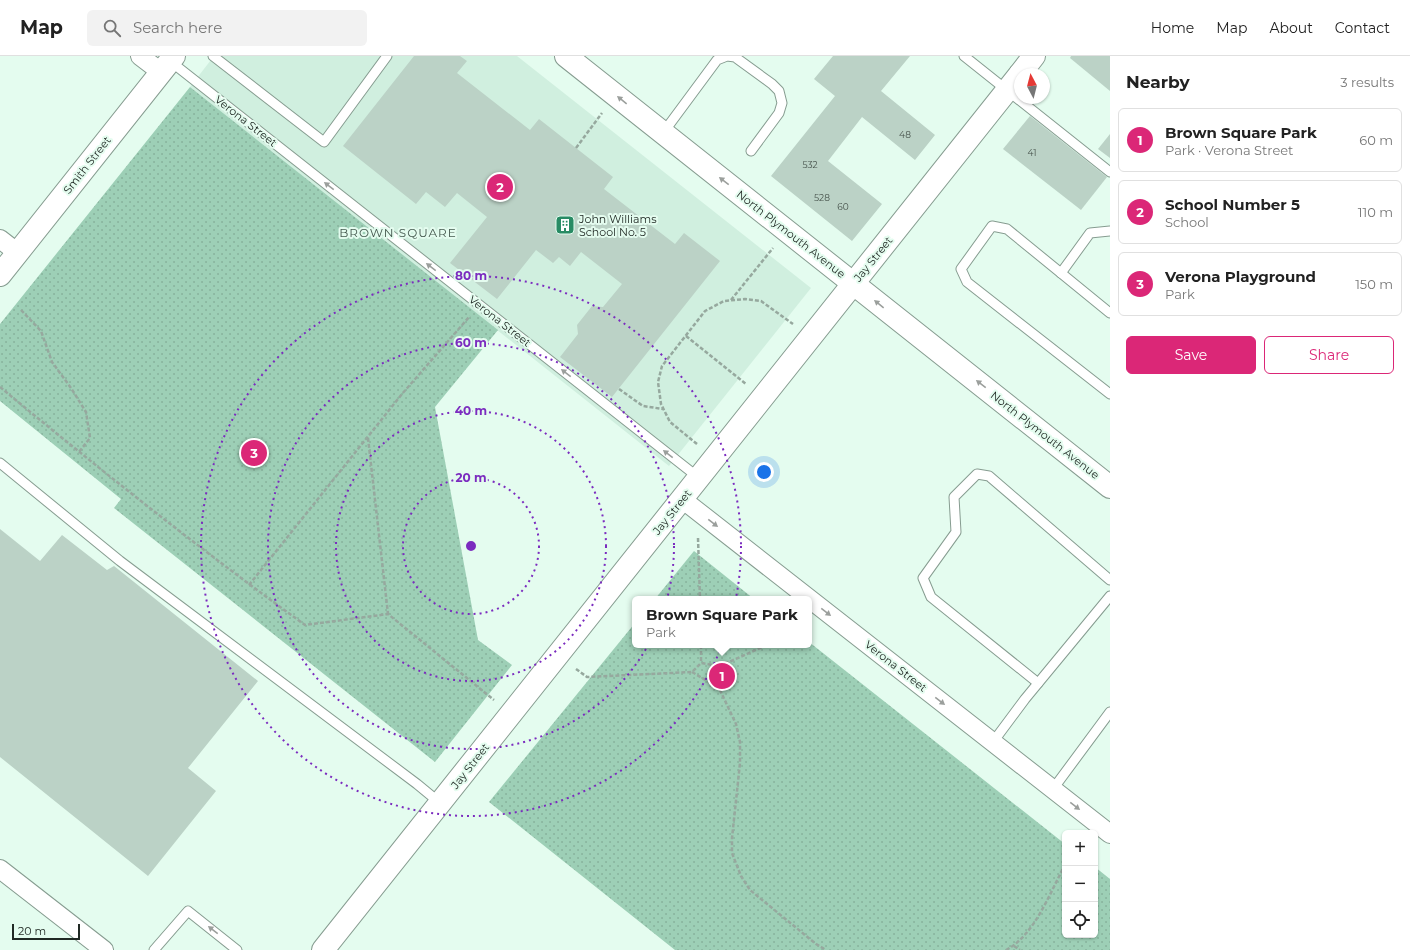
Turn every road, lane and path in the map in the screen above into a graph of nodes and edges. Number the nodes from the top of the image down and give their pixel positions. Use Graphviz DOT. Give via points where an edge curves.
graph roads {
  1 [pos="140,56"];
  2 [pos="213,56"];
  3 [pos="387,56"];
  4 [pos="566,56"];
  5 [pos="964,56"];
  6 [pos="1034,56"];
  7 [pos="168,63"];
  8 [pos="1025,68"];
  9 [pos="1014,78"];
  10 [pos="1014,82"];
  11 [pos="616,96"];
  12 [pos="1041,104"];
  13 [pos="663,133"];
  14 [pos="576,148"];
  15 [pos="751,151"];
  16 [pos="1110,172"];
  17 [pos="787,230"];
  18 [pos="1110,231"];
  19 [pos="0,239"];
  20 [pos="18,253"];
  21 [pos="1061,273"];
  22 [pos="0,275"];
  23 [pos="854,283"];
  24 [pos="731,300"];
  25 [pos="479,305"];
  26 [pos="21,310"];
  27 [pos="1110,312"];
  28 [pos="686,336"];
  29 [pos="811,338"];
  30 [pos="0,387"];
  31 [pos="619,389"];
  32 [pos="1110,394"];
  33 [pos="763,398"];
  34 [pos="664,409"];
  35 [pos="368,437"];
  36 [pos="79,452"];
  37 [pos="714,459"];
  38 [pos="0,463"];
  39 [pos="699,478"];
  40 [pos="1109,486"];
  41 [pos="682,499"];
  42 [pos="698,536"];
  43 [pos="1110,580"];
  44 [pos="249,585"];
  45 [pos="700,596"];
  46 [pos="806,596"];
  47 [pos="1110,596"];
  48 [pos="812,601"];
  49 [pos="388,614"];
  50 [pos="701,648"];
  51 [pos="760,648"];
  52 [pos="557,656"];
  53 [pos="701,663"];
  54 [pos="720,666"];
  55 [pos="692,672"];
  56 [pos="1038,683"];
  57 [pos="719,688"];
  58 [pos="1110,712"];
  59 [pos="512,714"];
  60 [pos="993,742"];
  61 [pos="1053,789"];
  62 [pos="440,803"];
  63 [pos="1110,834"];
  64 [pos="1064,866"];
  65 [pos="0,869"];
  66 [pos="1014,946"];
  67 [pos="104,950"];
  68 [pos="154,950"];
  69 [pos="238,950"];
  70 [pos="323,950"];
  71 [pos="826,950"];
  72 [pos="1006,950"];
  73 [pos="1020,950"];
  1 -- 7 [label="street, Verona Street"];
  2 -- 3 [label="lane" via="324,142"];
  4 -- 11 [label="street, North Plymouth Avenue"];
  5 -- 9 [label="lane"];
  6 -- 8 [label="street, Jay Street"];
  7 -- 20 [label="street, Smith Street"];
  25 -- 7 [label="lane, Verona Street, one-way"];
  10 -- 23 [label="street, Jay Street"];
  13 -- 11 [label="street, North Plymouth Avenue, one-way"];
  11 -- 14 [label="path"];
  12 -- 16 [label="lane"];
  13 -- 15 [label="lane" via="717,60 727,56 735,57 772,84 779,91 782,103 779,113"];
  17 -- 13 [label="street, North Plymouth Avenue, one-way"];
  17 -- 23 [label="street, North Plymouth Avenue"];
  17 -- 24 [label="path"];
  18 -- 21 [label="lane" via="1090,233"];
  19 -- 20 [label="street"];
  20 -- 22 [label="street, Smith Street"];
  21 -- 27 [label="lane"];
  21 -- 32 [label="lane" via="1007,229 992,226 960,269 967,282"];
  23 -- 29 [label="street, Jay Street"];
  40 -- 23 [label="street, North Plymouth Avenue, one-way"];
  24 -- 28 [label="path" via="705,311"];
  24 -- 29 [label="path" via="761,301"];
  25 -- 35 [label="path"];
  39 -- 25 [label="lane, Verona Street, one-way"];
  26 -- 36 [label="path" via="41,331 52,362 86,412 90,438"];
  28 -- 33 [label="path"];
  28 -- 34 [label="path" via="662,366 658,382"];
  29 -- 33 [label="street, Jay Street"];
  30 -- 36 [label="path"];
  31 -- 34 [label="path" via="643,406"];
  33 -- 37 [label="street, Jay Street"];
  34 -- 37 [label="path" via="670,422"];
  35 -- 44 [label="path"];
  35 -- 49 [label="path"];
  36 -- 44 [label="path"];
  37 -- 39 [label="street, Jay Street"];
  38 -- 62 [label="lane" via="120,561"];
  39 -- 41 [label="street, Jay Street"];
  41 -- 46 [label="street, Verona Street, one-way"];
  41 -- 52 [label="street, Jay Street"];
  42 -- 45 [label="path"];
  43 -- 56 [label="lane" via="989,476 977,474 954,497 956,532 923,578 931,597"];
  44 -- 49 [label="path" via="306,625"];
  47 -- 56 [label="lane"];
  48 -- 60 [label="street, Verona Street, one-way"];
  49 -- 59 [label="path"];
  50 -- 53 [label="path"];
  51 -- 54 [label="path"];
  52 -- 55 [label="path" via="587,677"];
  52 -- 59 [label="street, Jay Street"];
  53 -- 54 [label="path"];
  53 -- 55 [label="path"];
  54 -- 57 [label="path"];
  55 -- 57 [label="path"];
  56 -- 60 [label="lane"];
  57 -- 71 [label="path" via="736,724 740,742 732,853 741,876 750,890"];
  58 -- 61 [label="lane"];
  59 -- 62 [label="street, Jay Street"];
  60 -- 61 [label="street, Verona Street"];
  61 -- 63 [label="street, Verona Street, one-way"];
  62 -- 70 [label="street, Jay Street"];
  64 -- 66 [label="path" via="1043,908"];
  65 -- 67 [label="street"];
  66 -- 72 [label="path"];
  66 -- 73 [label="path"];
  69 -- 68 [label="lane, one-way" via="188,911"];
}
